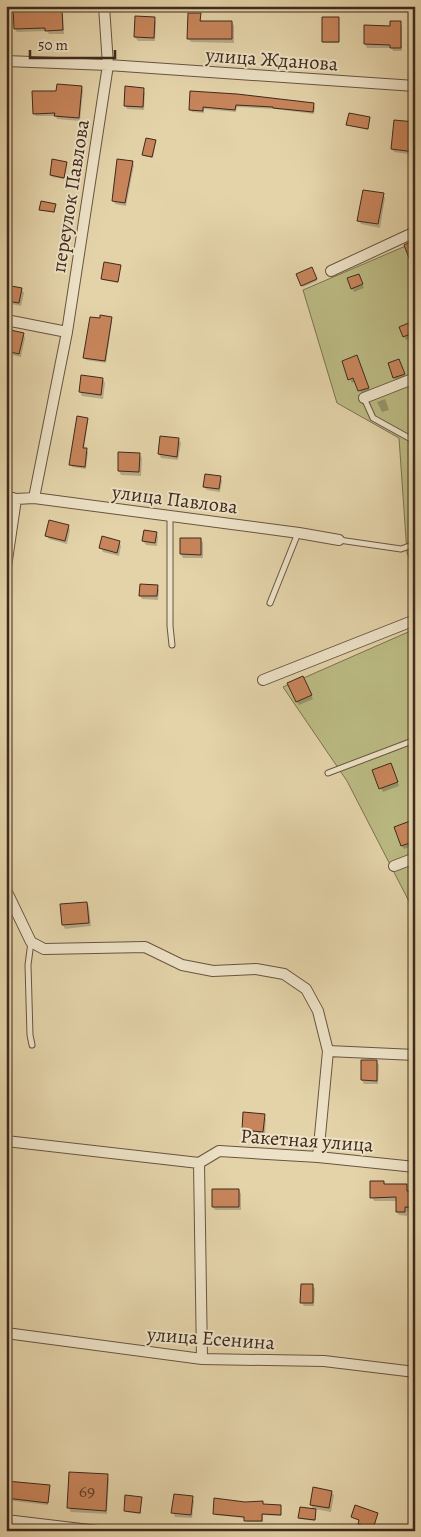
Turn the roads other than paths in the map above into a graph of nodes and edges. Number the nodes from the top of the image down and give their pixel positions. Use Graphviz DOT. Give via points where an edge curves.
graph roads {
  1 [pos="104,6"];
  2 [pos="6,61"];
  3 [pos="108,65"];
  4 [pos="415,86"];
  5 [pos="415,232"];
  6 [pos="331,271"];
  7 [pos="6,320"];
  8 [pos="67,332"];
  9 [pos="415,378"];
  10 [pos="364,398"];
  11 [pos="415,452"];
  12 [pos="11,498"];
  13 [pos="34,498"];
  14 [pos="170,516"];
  15 [pos="298,533"];
  16 [pos="339,540"];
  17 [pos="415,544"];
  18 [pos="6,567"];
  19 [pos="270,603"];
  20 [pos="415,620"];
  21 [pos="172,645"];
  22 [pos="263,680"];
  23 [pos="415,740"];
  24 [pos="328,773"];
  25 [pos="415,858"];
  26 [pos="394,866"];
  27 [pos="6,890"];
  28 [pos="31,942"];
  29 [pos="32,1045"];
  30 [pos="328,1051"];
  31 [pos="415,1055"];
  32 [pos="6,1141"];
  33 [pos="318,1157"];
  34 [pos="199,1163"];
  35 [pos="415,1167"];
  36 [pos="6,1333"];
  37 [pos="202,1359"];
  38 [pos="415,1372"];
  39 [pos="6,1520"];
  40 [pos="98,1531"];
  1 -- 3 [label="street, переулок Павлова"];
  2 -- 3 [label="street, улица Жданова"];
  3 -- 4 [label="street, улица Жданова"];
  3 -- 8 [label="street, переулок Павлова"];
  5 -- 6 [label="street"];
  7 -- 8 [label="street"];
  8 -- 13 [label="street, переулок Павлова"];
  9 -- 10 [label="street"];
  10 -- 11 [label="lane" via="373,418 411,439"];
  12 -- 13 [label="street, улица Павлова"];
  12 -- 18 [label="street"];
  13 -- 14 [label="street, улица Павлова"];
  14 -- 15 [label="street, улица Павлова"];
  14 -- 21 [label="lane"];
  15 -- 16 [label="street, улица Павлова"];
  15 -- 19 [label="lane"];
  16 -- 17 [label="lane" via="401,549"];
  20 -- 22 [label="street"];
  23 -- 24 [label="lane"];
  25 -- 26 [label="street"];
  27 -- 28 [label="street"];
  28 -- 29 [label="lane" via="28,964"];
  28 -- 30 [label="street" via="44,949 145,947 182,965 213,971 256,969 284,974 306,989 318,1011"];
  30 -- 31 [label="street"];
  30 -- 33 [label="street"];
  32 -- 34 [label="street"];
  33 -- 34 [label="street, Ракетная улица" via="219,1151"];
  33 -- 35 [label="street, Ракетная улица"];
  34 -- 37 [label="street"];
  36 -- 37 [label="street, улица Есенина"];
  37 -- 38 [label="street, улица Есенина" via="324,1361"];
  39 -- 40 [label="street"];
}
